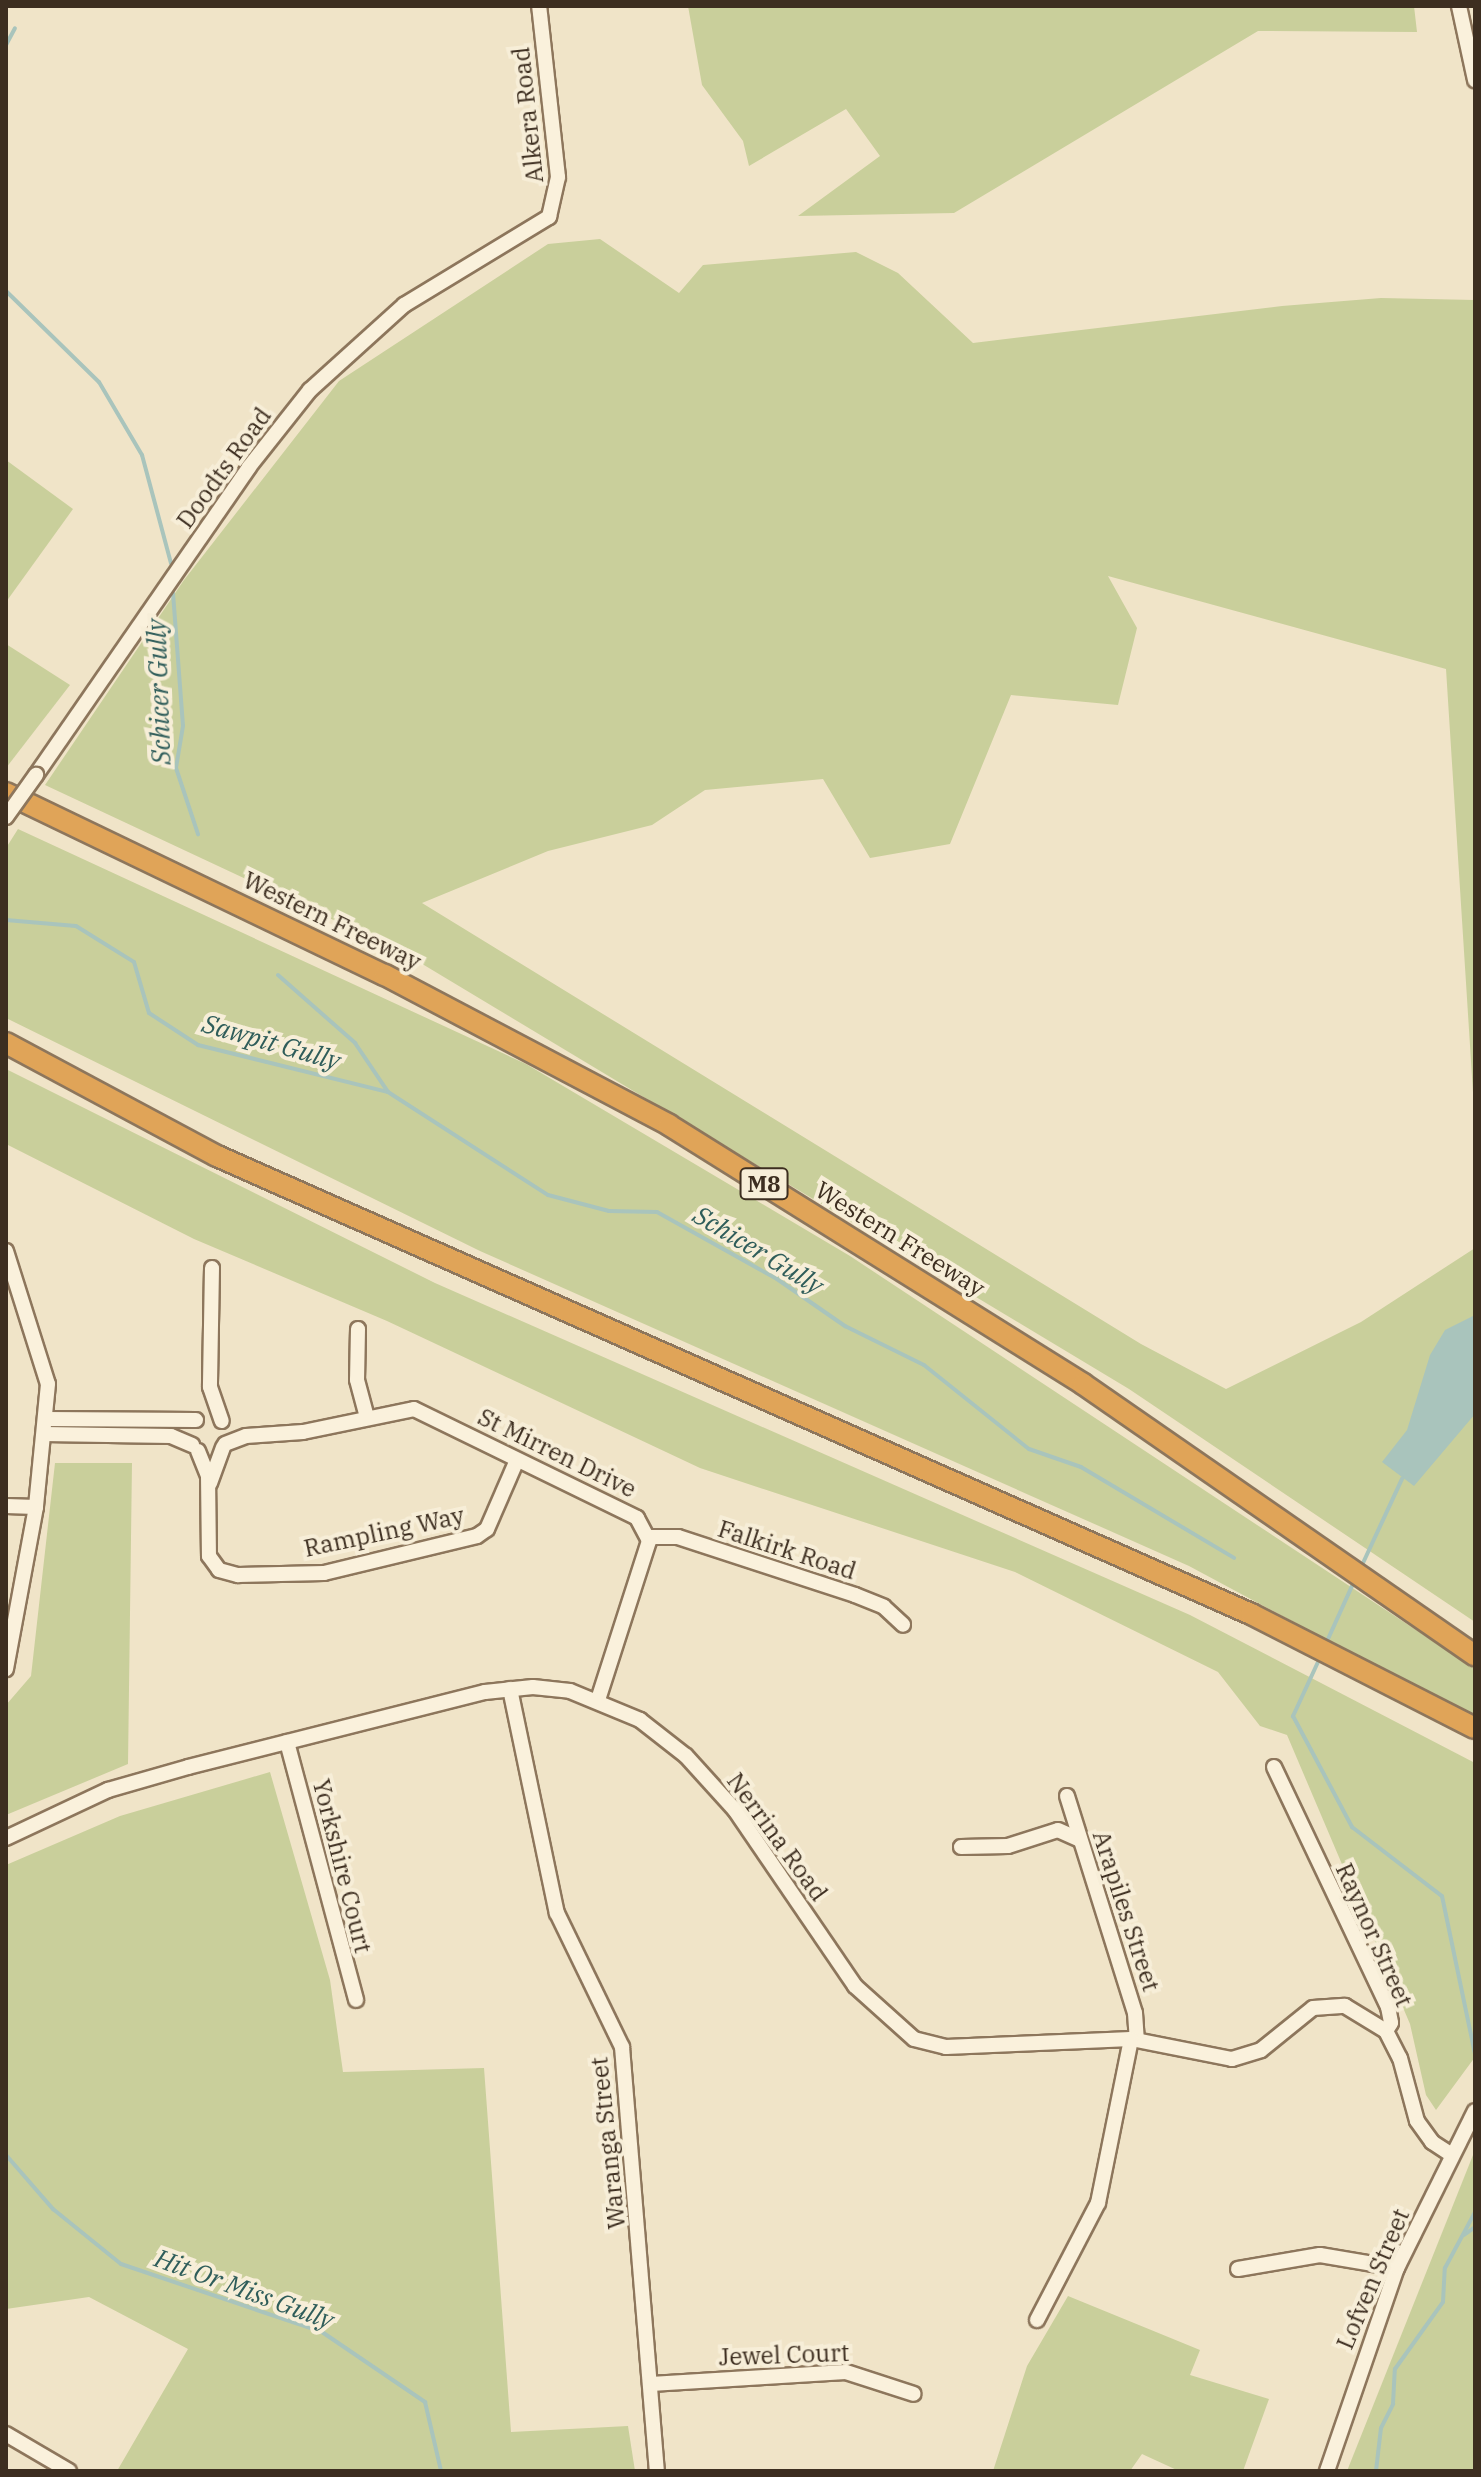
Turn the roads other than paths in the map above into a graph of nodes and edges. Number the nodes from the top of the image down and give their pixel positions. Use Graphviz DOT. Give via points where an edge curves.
graph roads {
  1 [pos="539,6"];
  2 [pos="1459,6"];
  3 [pos="1475,80"];
  4 [pos="549,217"];
  5 [pos="6,793"];
  6 [pos="6,817"];
  7 [pos="6,1043"];
  8 [pos="6,1251"];
  9 [pos="212,1268"];
  10 [pos="13,1291"];
  11 [pos="358,1329"];
  12 [pos="210,1387"];
  13 [pos="367,1417"];
  14 [pos="197,1419"];
  15 [pos="223,1422"];
  16 [pos="45,1426"];
  17 [pos="270,1435"];
  18 [pos="224,1446"];
  19 [pos="195,1448"];
  20 [pos="517,1460"];
  21 [pos="209,1487"];
  22 [pos="6,1506"];
  23 [pos="36,1507"];
  24 [pos="649,1537"];
  25 [pos="903,1625"];
  26 [pos="1475,1655"];
  27 [pos="6,1669"];
  28 [pos="515,1688"];
  29 [pos="598,1700"];
  30 [pos="1475,1728"];
  31 [pos="287,1742"];
  32 [pos="1274,1767"];
  33 [pos="1067,1796"];
  34 [pos="6,1838"];
  35 [pos="1081,1840"];
  36 [pos="961,1847"];
  37 [pos="356,2000"];
  38 [pos="1386,2031"];
  39 [pos="1134,2040"];
  40 [pos="1475,2111"];
  41 [pos="1452,2155"];
  42 [pos="1397,2268"];
  43 [pos="1238,2269"];
  44 [pos="1037,2320"];
  45 [pos="651,2384"];
  46 [pos="914,2394"];
  47 [pos="6,2434"];
  48 [pos="69,2471"];
  49 [pos="657,2471"];
  50 [pos="1327,2471"];
  1 -- 4 [label="street, Alkera Road" via="558,167 558,196"];
  2 -- 3 [label="street"];
  4 -- 6 [label="street, Doodts Road, bridge" via="404,305 310,390 249,467"];
  5 -- 26 [label="highway, Western Freeway / M8" via="385,975 669,1125 1083,1384"];
  7 -- 30 [label="highway" via="217,1156 1251,1614"];
  8 -- 10 [label="street"];
  9 -- 12 [label="street"];
  10 -- 16 [label="street" via="47,1374"];
  11 -- 13 [label="street" via="357,1380"];
  12 -- 14 [label="street"];
  12 -- 15 [label="street"];
  13 -- 17 [label="street, St Mirren Drive"];
  13 -- 20 [label="street, St Mirren Drive" via="419,1410"];
  14 -- 15 [label="street" via="211,1415"];
  14 -- 16 [label="street"];
  14 -- 19 [label="street" via="189,1431"];
  15 -- 17 [label="street, St Mirren Drive"];
  15 -- 18 [label="street"];
  16 -- 19 [label="street" via="171,1436"];
  16 -- 23 [label="street"];
  17 -- 18 [label="street, St Mirren Drive"];
  18 -- 19 [label="street" via="213,1453"];
  18 -- 21 [label="street"];
  19 -- 21 [label="street"];
  20 -- 21 [label="street, Rampling Way" via="487,1529 477,1536 324,1573 238,1575 216,1568 208,1548"];
  20 -- 24 [label="street, St Mirren Drive" via="637,1518"];
  22 -- 23 [label="street"];
  23 -- 27 [label="street"];
  24 -- 25 [label="street, Falkirk Road" via="678,1537 855,1595 882,1606"];
  24 -- 29 [label="street"];
  28 -- 29 [label="street, Nerrina Road" via="561,1689"];
  28 -- 31 [label="street, Nerrina Road"];
  28 -- 45 [label="street, Waranga Street" via="557,1913 622,2047"];
  29 -- 39 [label="street, Nerrina Road" via="654,1728 710,1782 735,1810 855,1986 906,2033 946,2047"];
  31 -- 34 [label="street, Nerrina Road" via="108,1790"];
  31 -- 37 [label="street, Yorkshire Court"];
  32 -- 38 [label="street, Raynor Street" via="1388,2007 1391,2021"];
  33 -- 35 [label="street, Arapiles Street"];
  35 -- 36 [label="street" via="1058,1830 1008,1846"];
  35 -- 39 [label="street, Arapiles Street" via="1135,2013"];
  38 -- 39 [label="street, Nerrina Road" via="1361,2012 1331,2004 1309,2010 1261,2050 1237,2059"];
  38 -- 41 [label="street, Raynor Street" via="1400,2058 1420,2127"];
  39 -- 44 [label="street, Arapiles Street" via="1098,2203"];
  40 -- 41 [label="street, Lofven Street"];
  41 -- 42 [label="street, Lofven Street"];
  42 -- 43 [label="street" via="1320,2255"];
  42 -- 50 [label="street, Lofven Street"];
  45 -- 46 [label="street, Jewel Court" via="846,2372"];
  45 -- 49 [label="street, Waranga Street"];
  47 -- 48 [label="street"];
}
